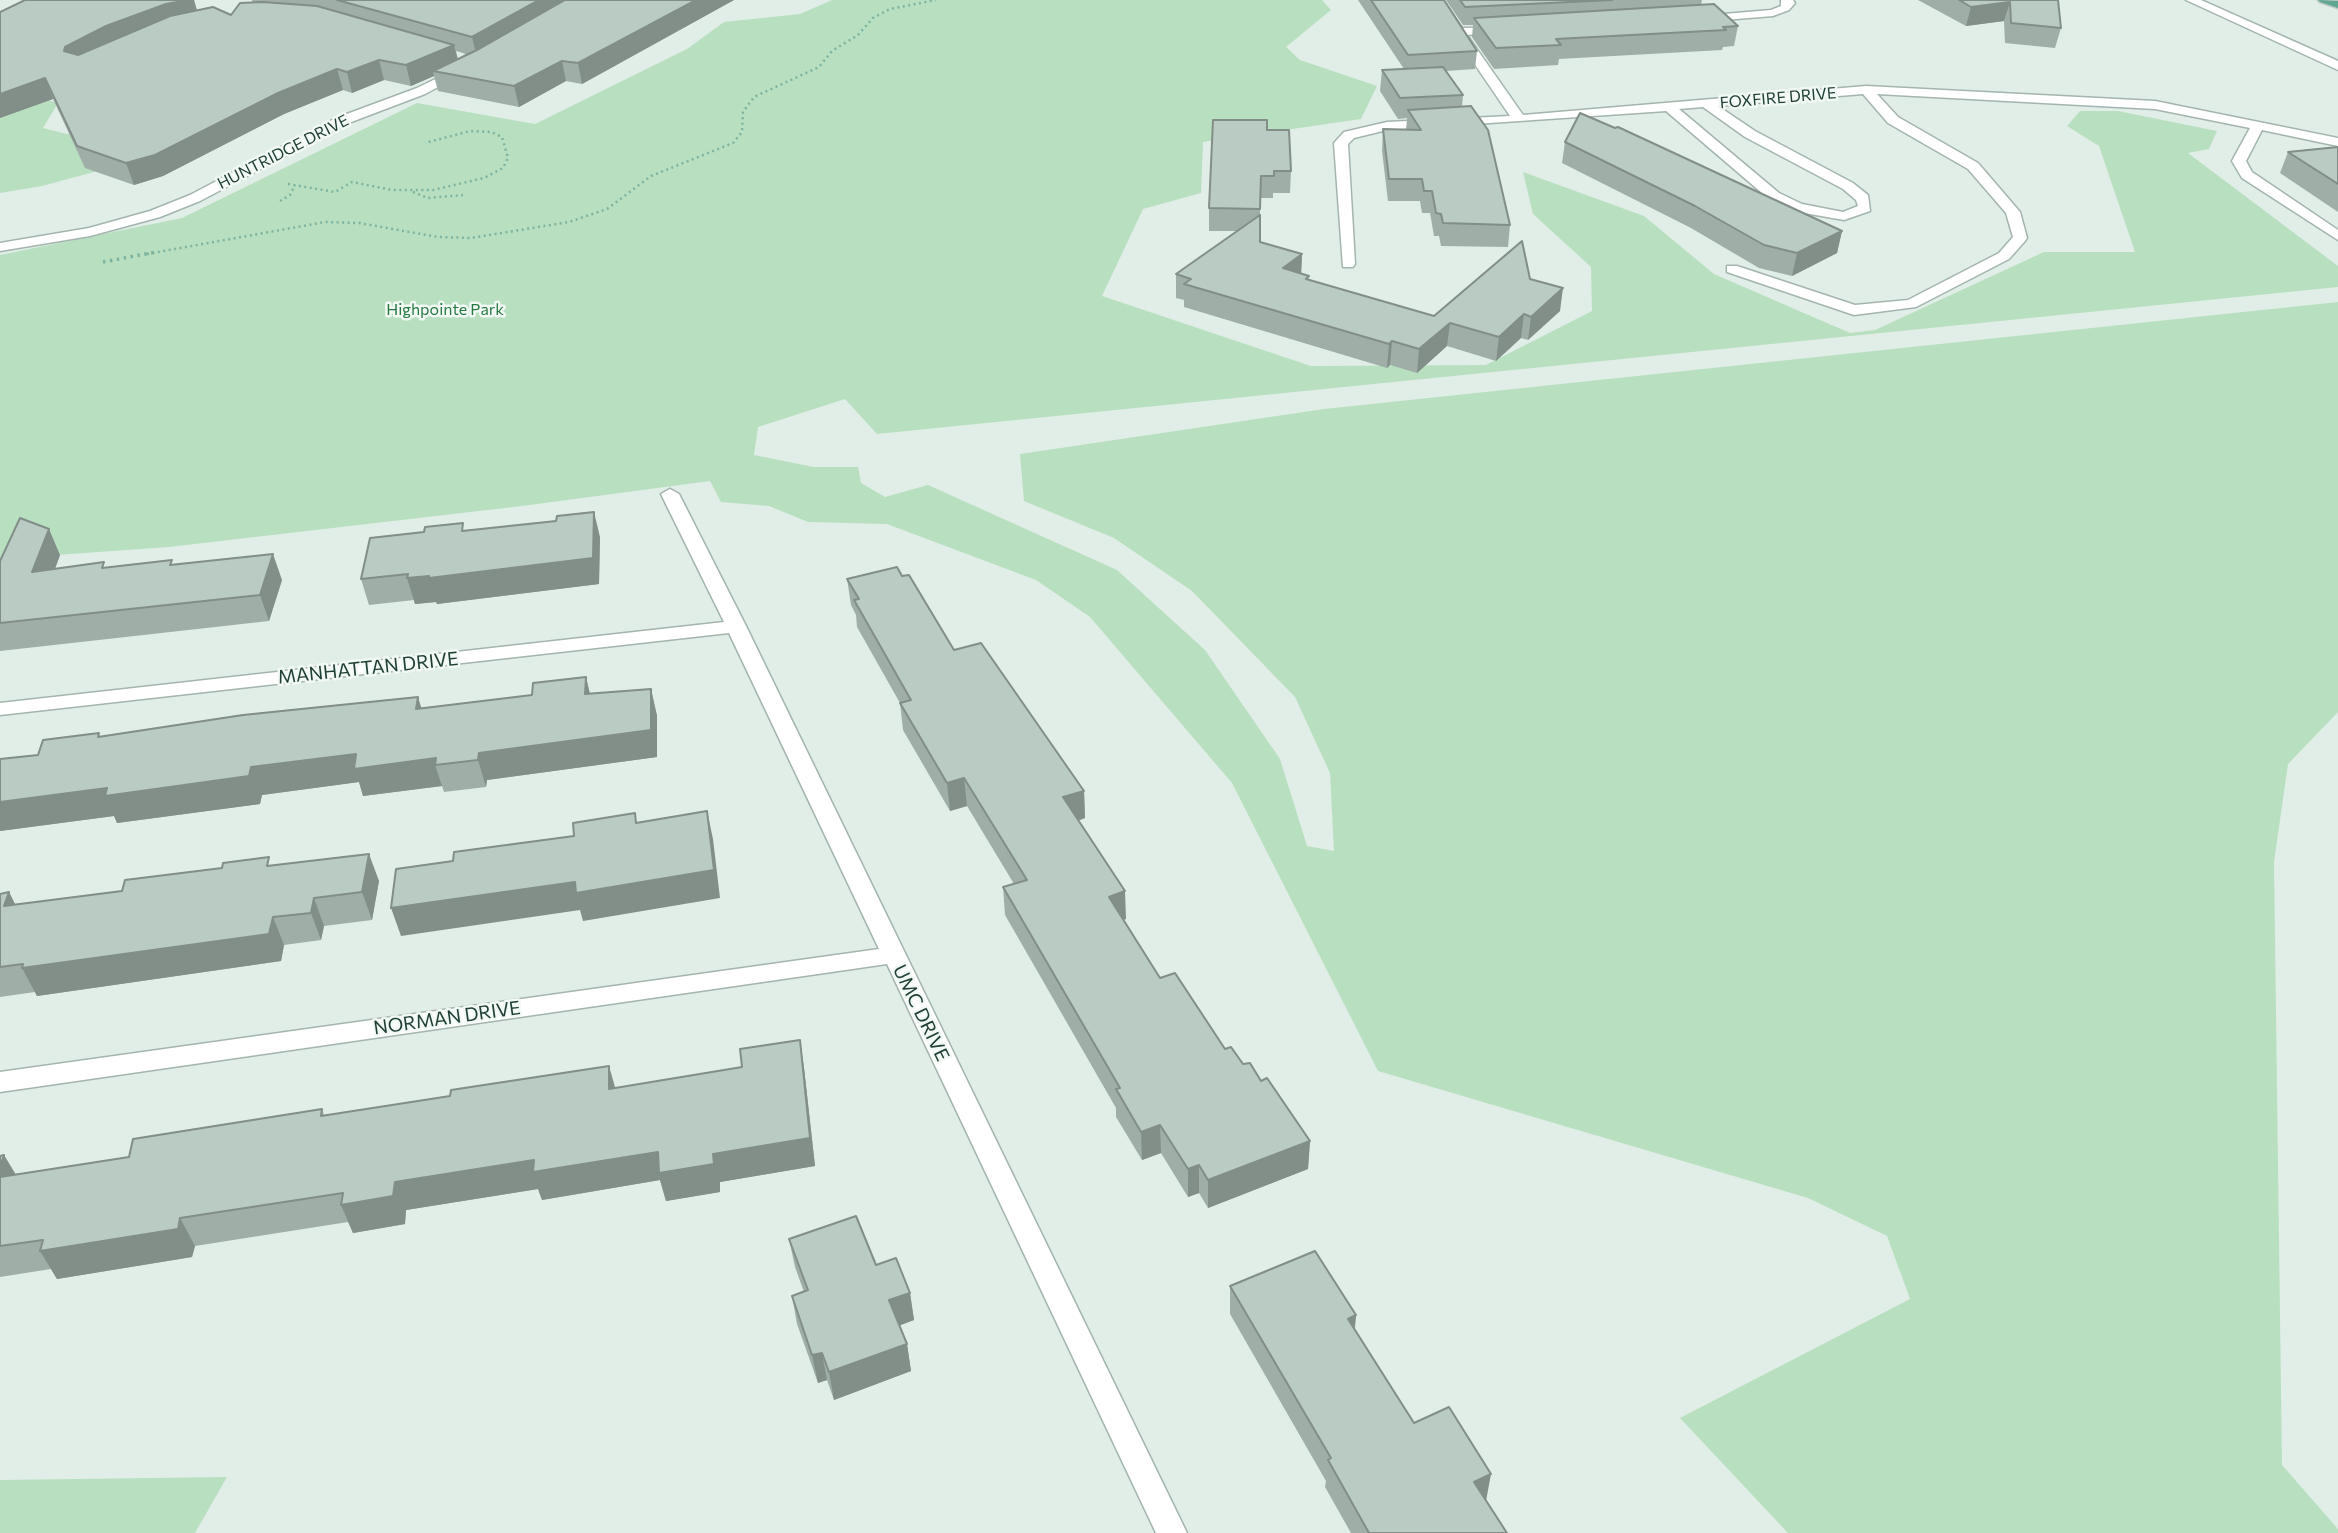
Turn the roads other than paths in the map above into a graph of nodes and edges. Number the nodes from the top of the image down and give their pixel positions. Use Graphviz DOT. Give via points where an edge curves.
graph roads {
  1 [pos="1437,0"];
  2 [pos="1787,0"];
  3 [pos="2192,0"];
  4 [pos="2324,0"];
  5 [pos="2338,5"];
  6 [pos="1688,19"];
  7 [pos="1514,29"];
  8 [pos="1461,32"];
  9 [pos="478,64"];
  10 [pos="2338,66"];
  11 [pos="1866,90"];
  12 [pos="1706,104"];
  13 [pos="1669,107"];
  14 [pos="1519,120"];
  15 [pos="2258,125"];
  16 [pos="2338,142"];
  17 [pos="2338,236"];
  18 [pos="0,247"];
  19 [pos="1348,264"];
  20 [pos="1732,270"];
  21 [pos="670,494"];
  22 [pos="736,626"];
  23 [pos="0,709"];
  24 [pos="893,955"];
  25 [pos="0,1082"];
  26 [pos="1172,1533"];
  1 -- 8 [label="street"];
  2 -- 6 [label="street" via="1785,8 1773,13"];
  3 -- 10 [label="street"];
  4 -- 5 [label="main road"];
  7 -- 8 [label="street"];
  8 -- 14 [label="street"];
  9 -- 18 [label="street, HUNTRIDGE DRIVE" via="341,121 155,214 90,232"];
  11 -- 12 [label="street, FOXFIRE DRIVE"];
  11 -- 15 [label="street, FOXFIRE DRIVE" via="2155,105"];
  11 -- 20 [label="street" via="1893,120 1973,166 2013,212 2020,238 2004,256 1911,304 1854,310"];
  12 -- 13 [label="street, FOXFIRE DRIVE"];
  12 -- 13 [label="street" via="1847,186 1863,198 1865,208 1844,216 1798,208 1774,196"];
  13 -- 14 [label="street, FOXFIRE DRIVE"];
  14 -- 19 [label="street, FOXFIRE DRIVE" via="1387,126 1349,135 1340,143"];
  15 -- 16 [label="street, FOXFIRE DRIVE"];
  15 -- 17 [label="street" via="2239,161 2247,175"];
  21 -- 22 [label="street, UMC DRIVE"];
  22 -- 23 [label="street, MANHATTAN DRIVE"];
  22 -- 24 [label="street, UMC DRIVE"];
  24 -- 25 [label="street, NORMAN DRIVE"];
  24 -- 26 [label="street, UMC DRIVE"];
}
